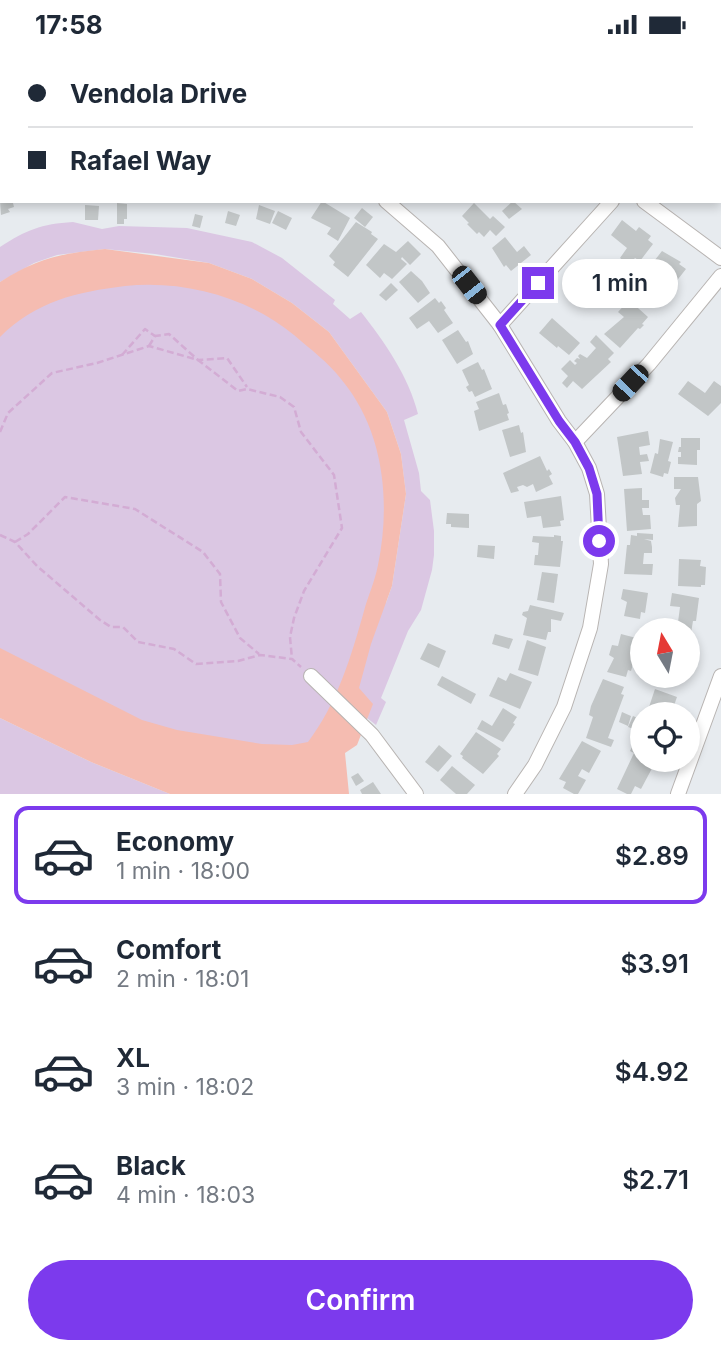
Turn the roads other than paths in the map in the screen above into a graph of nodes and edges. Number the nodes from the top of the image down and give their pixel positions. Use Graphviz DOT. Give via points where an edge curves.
graph roads {
  1 [pos="388,203"];
  2 [pos="610,203"];
  3 [pos="647,203"];
  4 [pos="721,258"];
  5 [pos="721,276"];
  6 [pos="500,325"];
  7 [pos="575,442"];
  8 [pos="311,676"];
  9 [pos="721,676"];
  10 [pos="416,794"];
  11 [pos="514,794"];
  12 [pos="678,794"];
  1 -- 6 [label="street" via="438,246"];
  2 -- 6 [label="street"];
  3 -- 4 [label="street"];
  5 -- 7 [label="street" via="649,364"];
  6 -- 7 [label="street"];
  7 -- 11 [label="street" via="597,494 601,564 590,628 564,707 535,765"];
  8 -- 10 [label="street" via="372,735"];
  9 -- 12 [label="street"];
}
